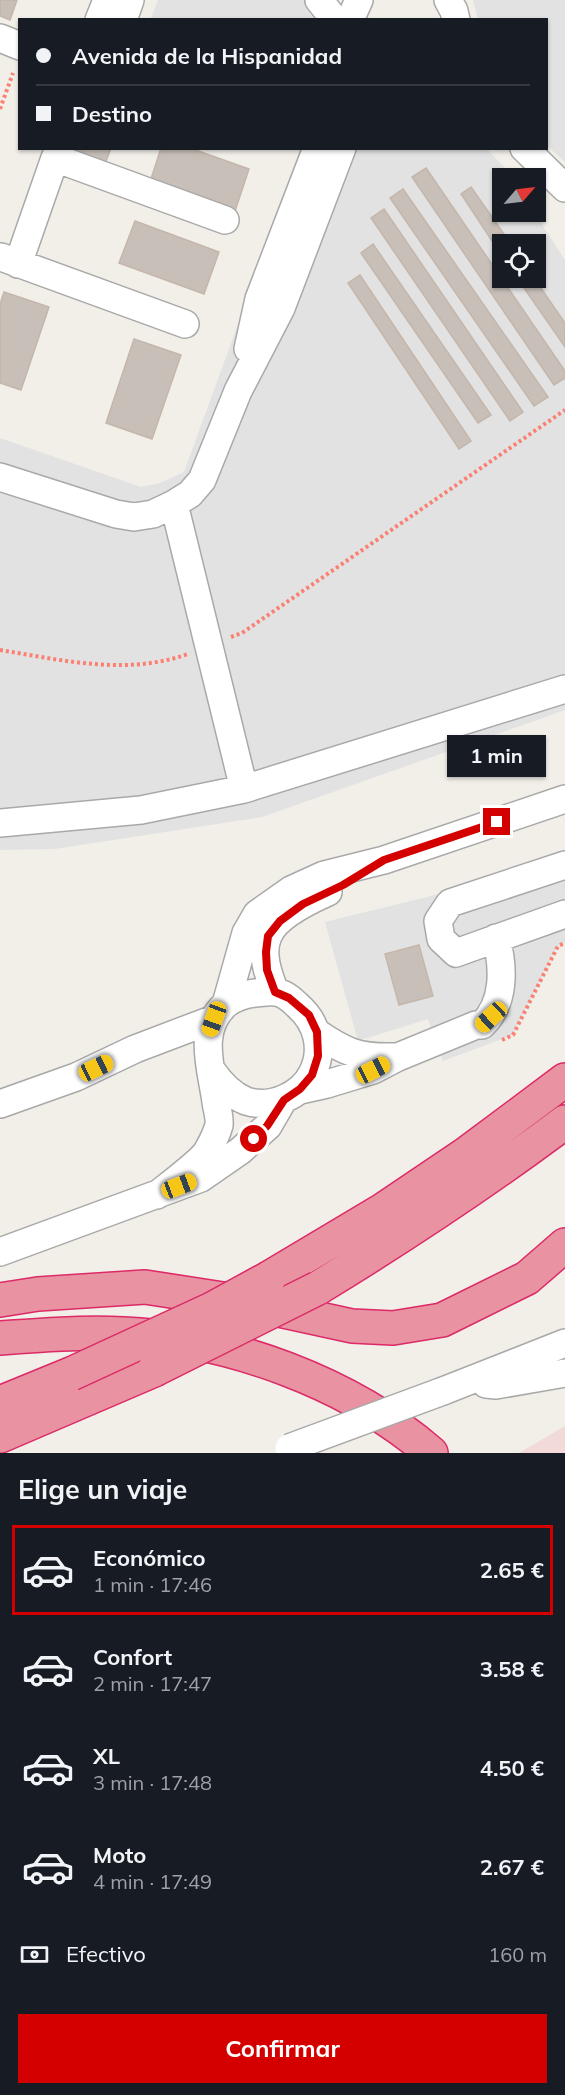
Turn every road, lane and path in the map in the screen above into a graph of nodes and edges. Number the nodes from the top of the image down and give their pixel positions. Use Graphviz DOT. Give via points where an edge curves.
graph roads {
  1 [pos="107,0"];
  2 [pos="130,0"];
  3 [pos="320,0"];
  4 [pos="359,0"];
  5 [pos="100,18"];
  6 [pos="124,18"];
  7 [pos="334,18"];
  8 [pos="351,18"];
  9 [pos="0,38"];
  10 [pos="18,45"];
  11 [pos="13,73"];
  12 [pos="0,109"];
  13 [pos="315,150"];
  14 [pos="341,150"];
  15 [pos="527,150"];
  16 [pos="555,171"];
  17 [pos="565,188"];
  18 [pos="225,220"];
  19 [pos="9,260"];
  20 [pos="270,303"];
  21 [pos="185,324"];
  22 [pos="565,410"];
  23 [pos="0,477"];
  24 [pos="174,504"];
  25 [pos="209,647"];
  26 [pos="0,650"];
  27 [pos="565,689"];
  28 [pos="244,789"];
  29 [pos="565,800"];
  30 [pos="0,823"];
  31 [pos="384,860"];
  32 [pos="565,865"];
  33 [pos="565,914"];
  34 [pos="496,938"];
  35 [pos="275,992"];
  36 [pos="220,1012"];
  37 [pos="317,1032"];
  38 [pos="135,1049"];
  39 [pos="398,1057"];
  40 [pos="210,1064"];
  41 [pos="565,1080"];
  42 [pos="292,1094"];
  43 [pos="0,1104"];
  44 [pos="565,1122"];
  45 [pos="157,1195"];
  46 [pos="565,1222"];
  47 [pos="565,1245"];
  48 [pos="0,1252"];
  49 [pos="38,1294"];
  50 [pos="492,1294"];
  51 [pos="0,1300"];
  52 [pos="0,1308"];
  53 [pos="61,1334"];
  54 [pos="0,1338"];
  55 [pos="565,1343"];
  56 [pos="0,1350"];
  57 [pos="565,1373"];
  58 [pos="470,1382"];
  59 [pos="0,1403"];
  60 [pos="0,1436"];
  61 [pos="282,1451"];
  62 [pos="430,1453"];
  1 -- 5 [label="street"];
  2 -- 6 [label="street"];
  3 -- 7 [label="street"];
  4 -- 8 [label="street"];
  9 -- 10 [label="street"];
  11 -- 12 [label="path"];
  13 -- 20 [label="street"];
  14 -- 20 [label="street"];
  15 -- 16 [label="street"];
  16 -- 17 [label="street"];
  18 -- 19 [label="street" via="55,158"];
  19 -- 21 [label="street"];
  20 -- 24 [label="street" via="202,480"];
  22 -- 25 [label="path" via="242,633"];
  23 -- 24 [label="street" via="134,517 153,514"];
  24 -- 25 [label="street"];
  25 -- 26 [label="path" via="162,661 121,666"];
  25 -- 28 [label="street"];
  27 -- 28 [label="street"];
  28 -- 30 [label="street" via="141,810"];
  29 -- 31 [label="street"];
  31 -- 35 [label="street" via="303,904 280,921 268,936 266,952"];
  31 -- 36 [label="street" via="324,875 291,890 257,914 246,933"];
  32 -- 34 [label="street" via="450,903 438,921 441,939 456,953"];
  33 -- 34 [label="street"];
  34 -- 39 [label="street" via="501,976 499,1000 491,1017 482,1025"];
  35 -- 36 [label="street" via="243,994"];
  35 -- 37 [label="street" via="309,1015"];
  36 -- 38 [label="street"];
  36 -- 40 [label="street" via="207,1038"];
  37 -- 39 [label="street" via="353,1054"];
  37 -- 42 [label="street" via="318,1056 312,1075"];
  38 -- 40 [label="street" via="187,1050"];
  38 -- 43 [label="street" via="76,1077"];
  39 -- 42 [label="street" via="373,1070"];
  40 -- 42 [label="street" via="224,1087 246,1101 265,1103"];
  40 -- 45 [label="street" via="219,1124 207,1152"];
  41 -- 59 [label="highway, bridge" via="383,1210 269,1278 212,1309"];
  42 -- 45 [label="street" via="267,1126 240,1151 201,1178"];
  44 -- 60 [label="highway, bridge" via="418,1227 318,1288 154,1370"];
  45 -- 48 [label="street"];
  46 -- 50 [label="highway"];
  47 -- 50 [label="highway" via="527,1278"];
  49 -- 50 [label="highway" via="145,1287 242,1302 352,1326 393,1328 442,1320"];
  49 -- 51 [label="highway"];
  49 -- 52 [label="highway"];
  53 -- 54 [label="highway"];
  53 -- 56 [label="highway"];
  53 -- 62 [label="highway" via="124,1334 188,1341 250,1356 309,1378 366,1407"];
  55 -- 58 [label="street"];
  57 -- 58 [label="street" via="496,1385"];
  58 -- 61 [label="street, bridge"];
}
